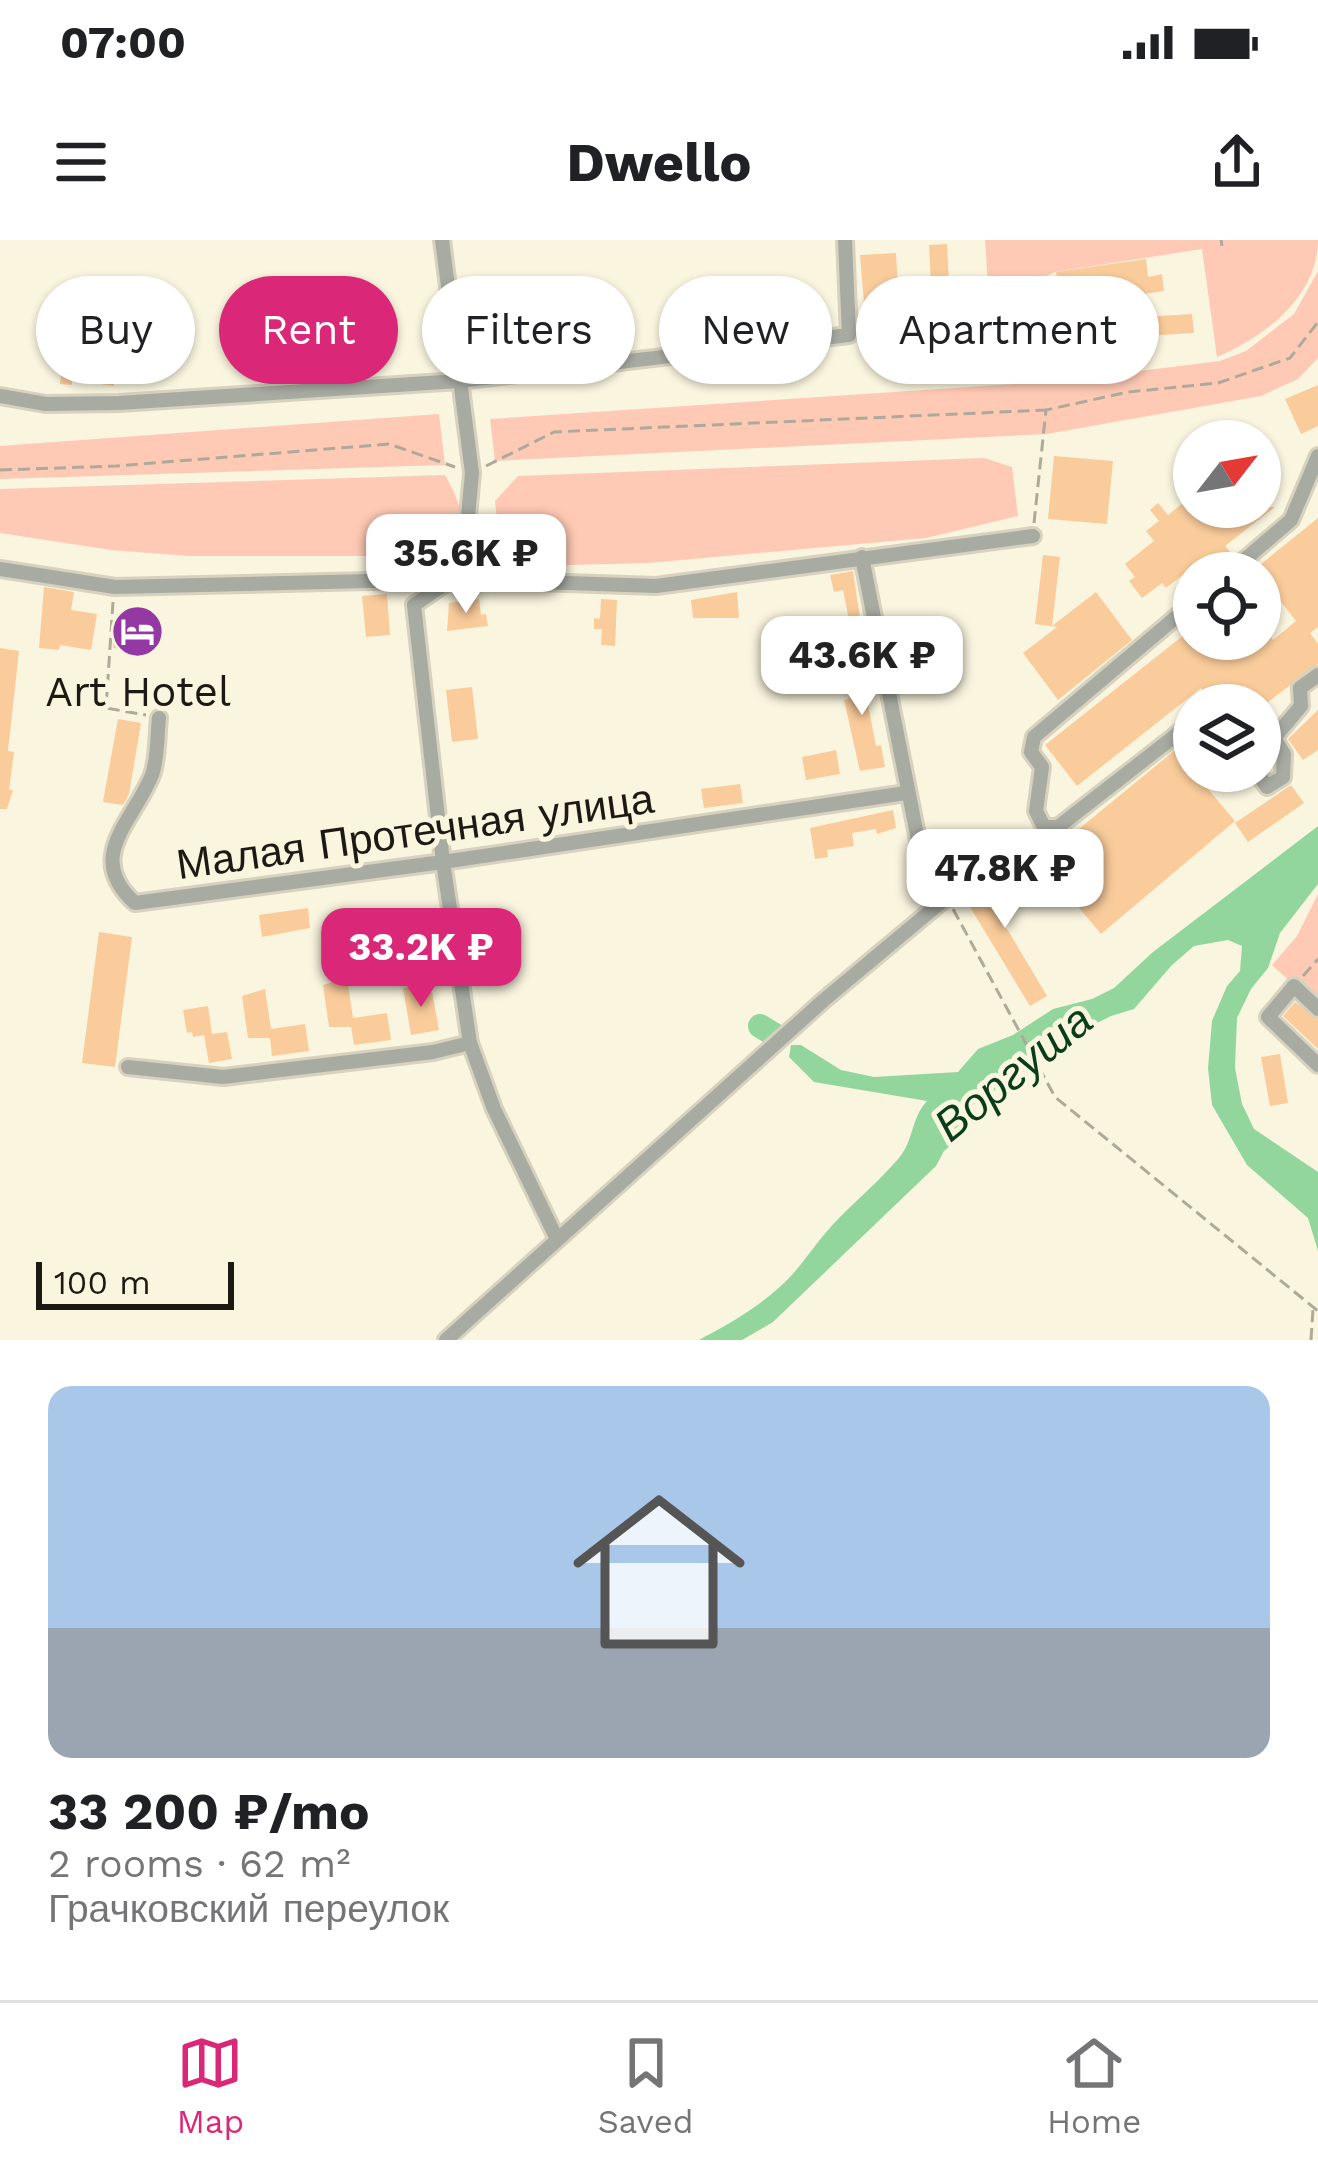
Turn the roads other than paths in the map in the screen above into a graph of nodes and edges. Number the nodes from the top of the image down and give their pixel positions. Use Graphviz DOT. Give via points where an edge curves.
graph roads {
  1 [pos="442,240"];
  2 [pos="845,240"];
  3 [pos="446,276"];
  4 [pos="635,360"];
  5 [pos="422,383"];
  6 [pos="459,384"];
  7 [pos="0,396"];
  8 [pos="1318,455"];
  9 [pos="1033,536"];
  10 [pos="1254,552"];
  11 [pos="862,556"];
  12 [pos="0,569"];
  13 [pos="452,579"];
  14 [pos="1173,620"];
  15 [pos="1318,675"];
  16 [pos="159,718"];
  17 [pos="1281,730"];
  18 [pos="1173,737"];
  19 [pos="1281,749"];
  20 [pos="1281,778"];
  21 [pos="906,793"];
  22 [pos="443,862"];
  23 [pos="970,878"];
  24 [pos="947,896"];
  25 [pos="1318,1009"];
  26 [pos="470,1043"];
  27 [pos="1318,1065"];
  28 [pos="128,1067"];
  29 [pos="556,1238"];
  30 [pos="446,1340"];
  1 -- 3 [label="street"];
  2 -- 4 [label="street" via="849,335"];
  5 -- 7 [label="street" via="119,403"];
  6 -- 13 [label="street" via="472,473 464,560"];
  8 -- 10 [label="street" via="1291,520"];
  9 -- 11 [label="street"];
  11 -- 13 [label="street" via="656,586"];
  11 -- 21 [label="street"];
  12 -- 13 [label="street" via="115,587"];
  13 -- 22 [label="street" via="414,605"];
  14 -- 18 [label="street" via="1034,737 1031,752 1042,767 1036,811 1044,827 1058,827"];
  15 -- 17 [label="street" via="1300,688 1301,706"];
  16 -- 22 [label="street, Малая Протечная улица" via="153,772 113,845 118,887 135,903"];
  19 -- 20 [label="street"];
  21 -- 22 [label="street, Малая Протечная улица"];
  21 -- 24 [label="street" via="921,855"];
  22 -- 26 [label="street"];
  23 -- 24 [label="street"];
  24 -- 29 [label="street"];
  25 -- 27 [label="street" via="1294,986 1268,1017"];
  26 -- 28 [label="street" via="223,1077"];
  26 -- 29 [label="street"];
  29 -- 30 [label="street"];
}
